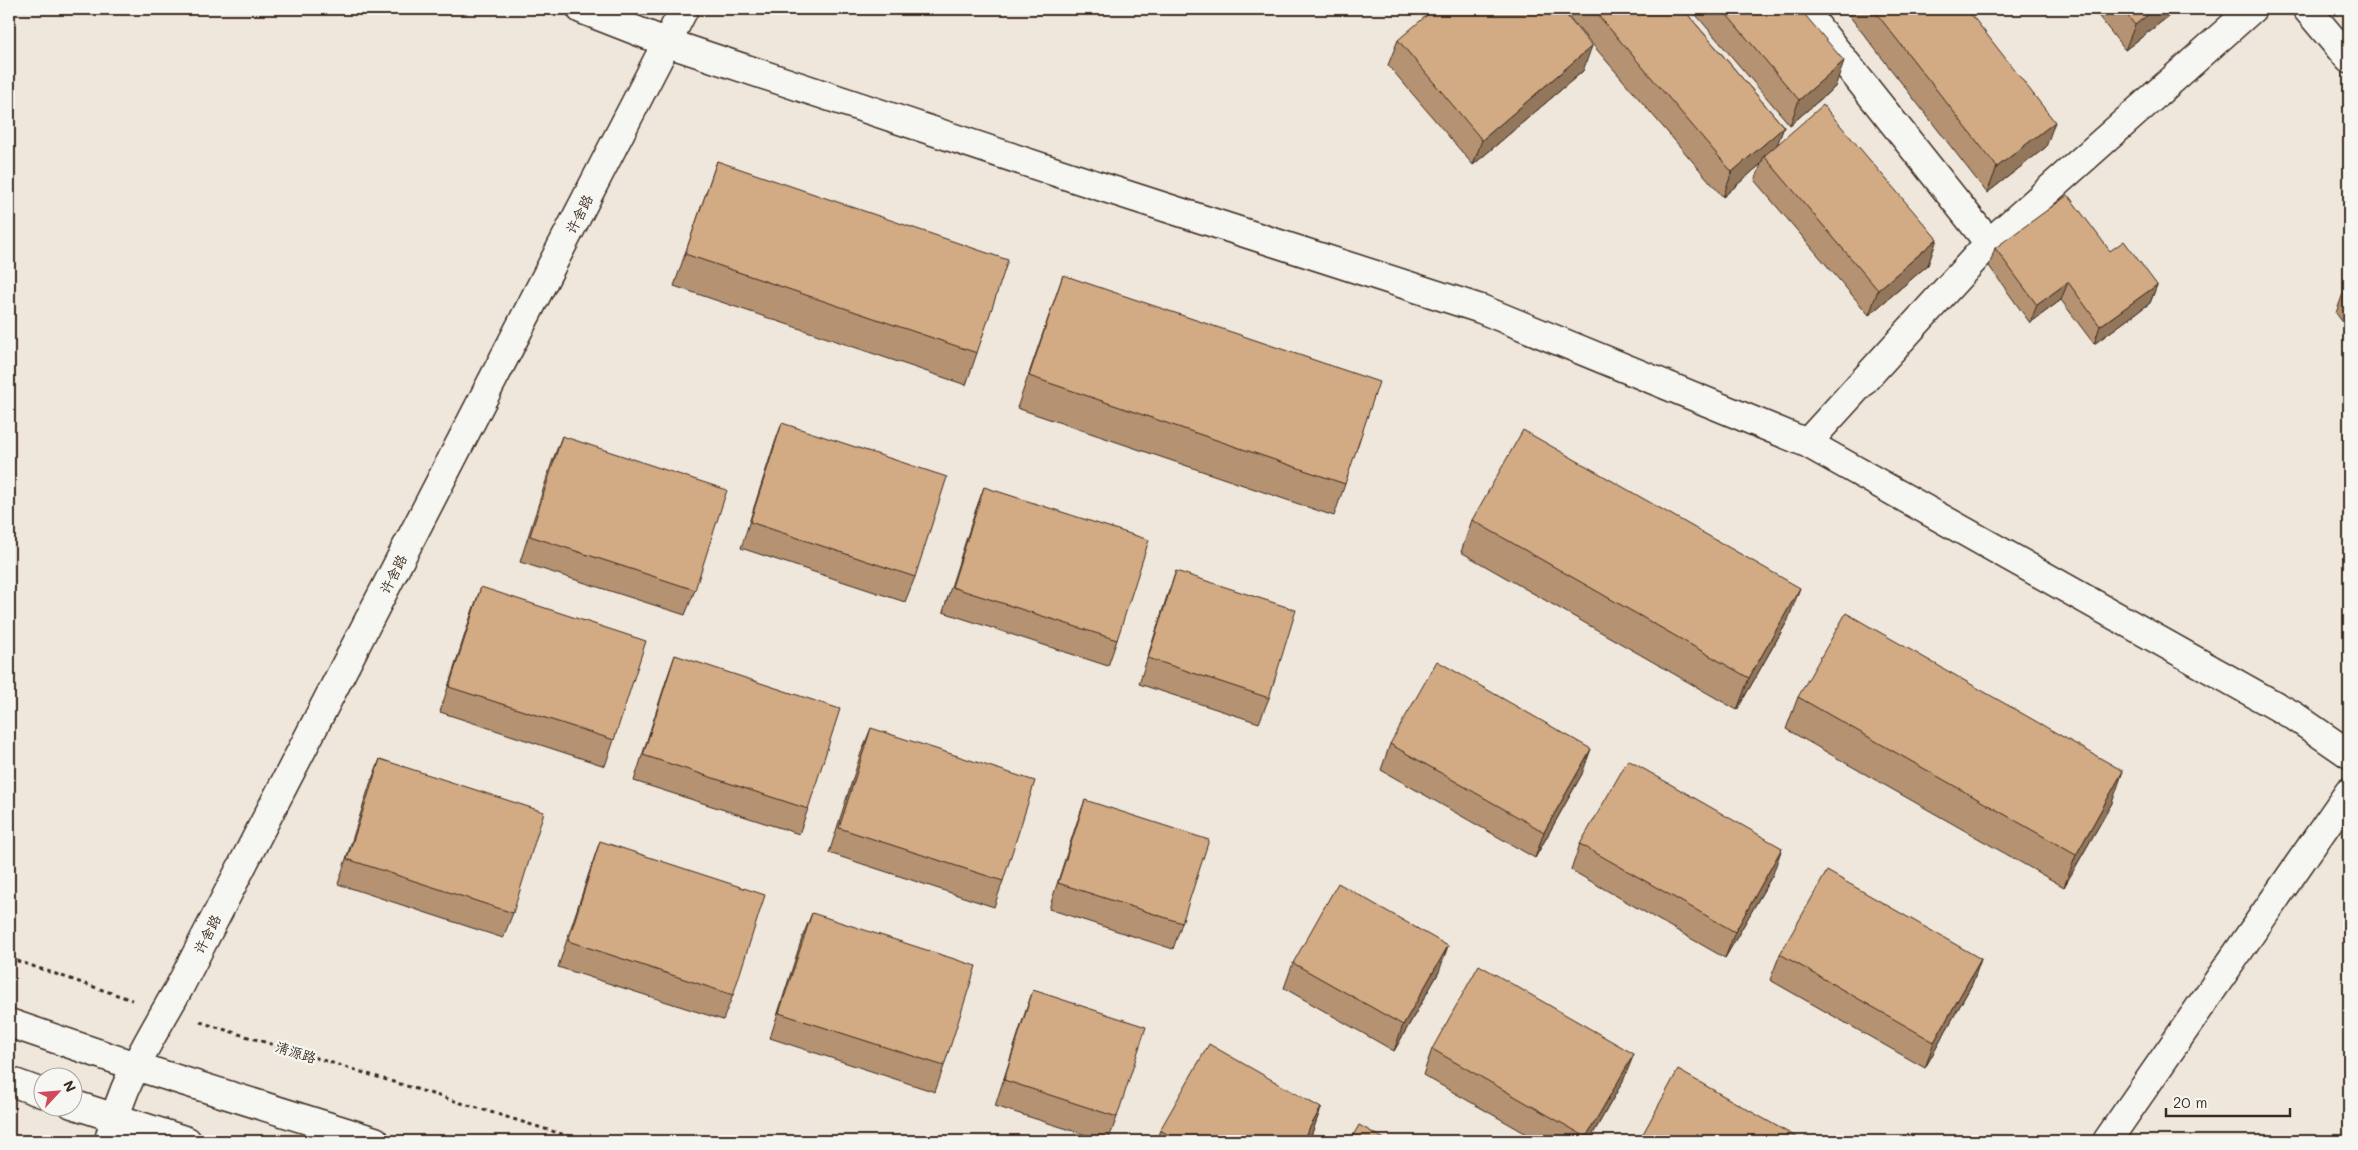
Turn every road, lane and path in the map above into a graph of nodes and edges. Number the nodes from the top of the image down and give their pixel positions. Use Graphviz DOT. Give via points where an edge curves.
graph roads {
  1 [pos="581,9"];
  2 [pos="684,9"];
  3 [pos="1803,9"];
  4 [pos="2252,9"];
  5 [pos="2307,9"];
  6 [pos="668,43"];
  7 [pos="2349,59"];
  8 [pos="1989,243"];
  9 [pos="1807,443"];
  10 [pos="2349,754"];
  11 [pos="2349,792"];
  12 [pos="9,958"];
  13 [pos="166,1011"];
  14 [pos="9,1022"];
  15 [pos="135,1066"];
  16 [pos="9,1081"];
  17 [pos="32,1089"];
  18 [pos="82,1111"];
  19 [pos="111,1130"];
  20 [pos="187,1141"];
  21 [pos="375,1141"];
  22 [pos="584,1141"];
  23 [pos="2107,1141"];
  1 -- 6 [label="street"];
  2 -- 6 [label="street, 许舍路"];
  3 -- 8 [label="street"];
  4 -- 8 [label="street"];
  5 -- 7 [label="street"];
  6 -- 9 [label="street" via="1481,309"];
  6 -- 13 [label="street, 许舍路"];
  8 -- 9 [label="street"];
  9 -- 10 [label="street" via="2294,716"];
  11 -- 23 [label="street"];
  12 -- 13 [label="path, 清源路"];
  13 -- 15 [label="street, 许舍路"];
  13 -- 22 [label="path, 清源路"];
  14 -- 15 [label="street"];
  15 -- 19 [label="street, 许舍路"];
  15 -- 21 [label="street"];
  16 -- 17 [label="street"];
  18 -- 19 [label="street"];
  19 -- 20 [label="street"];
}
